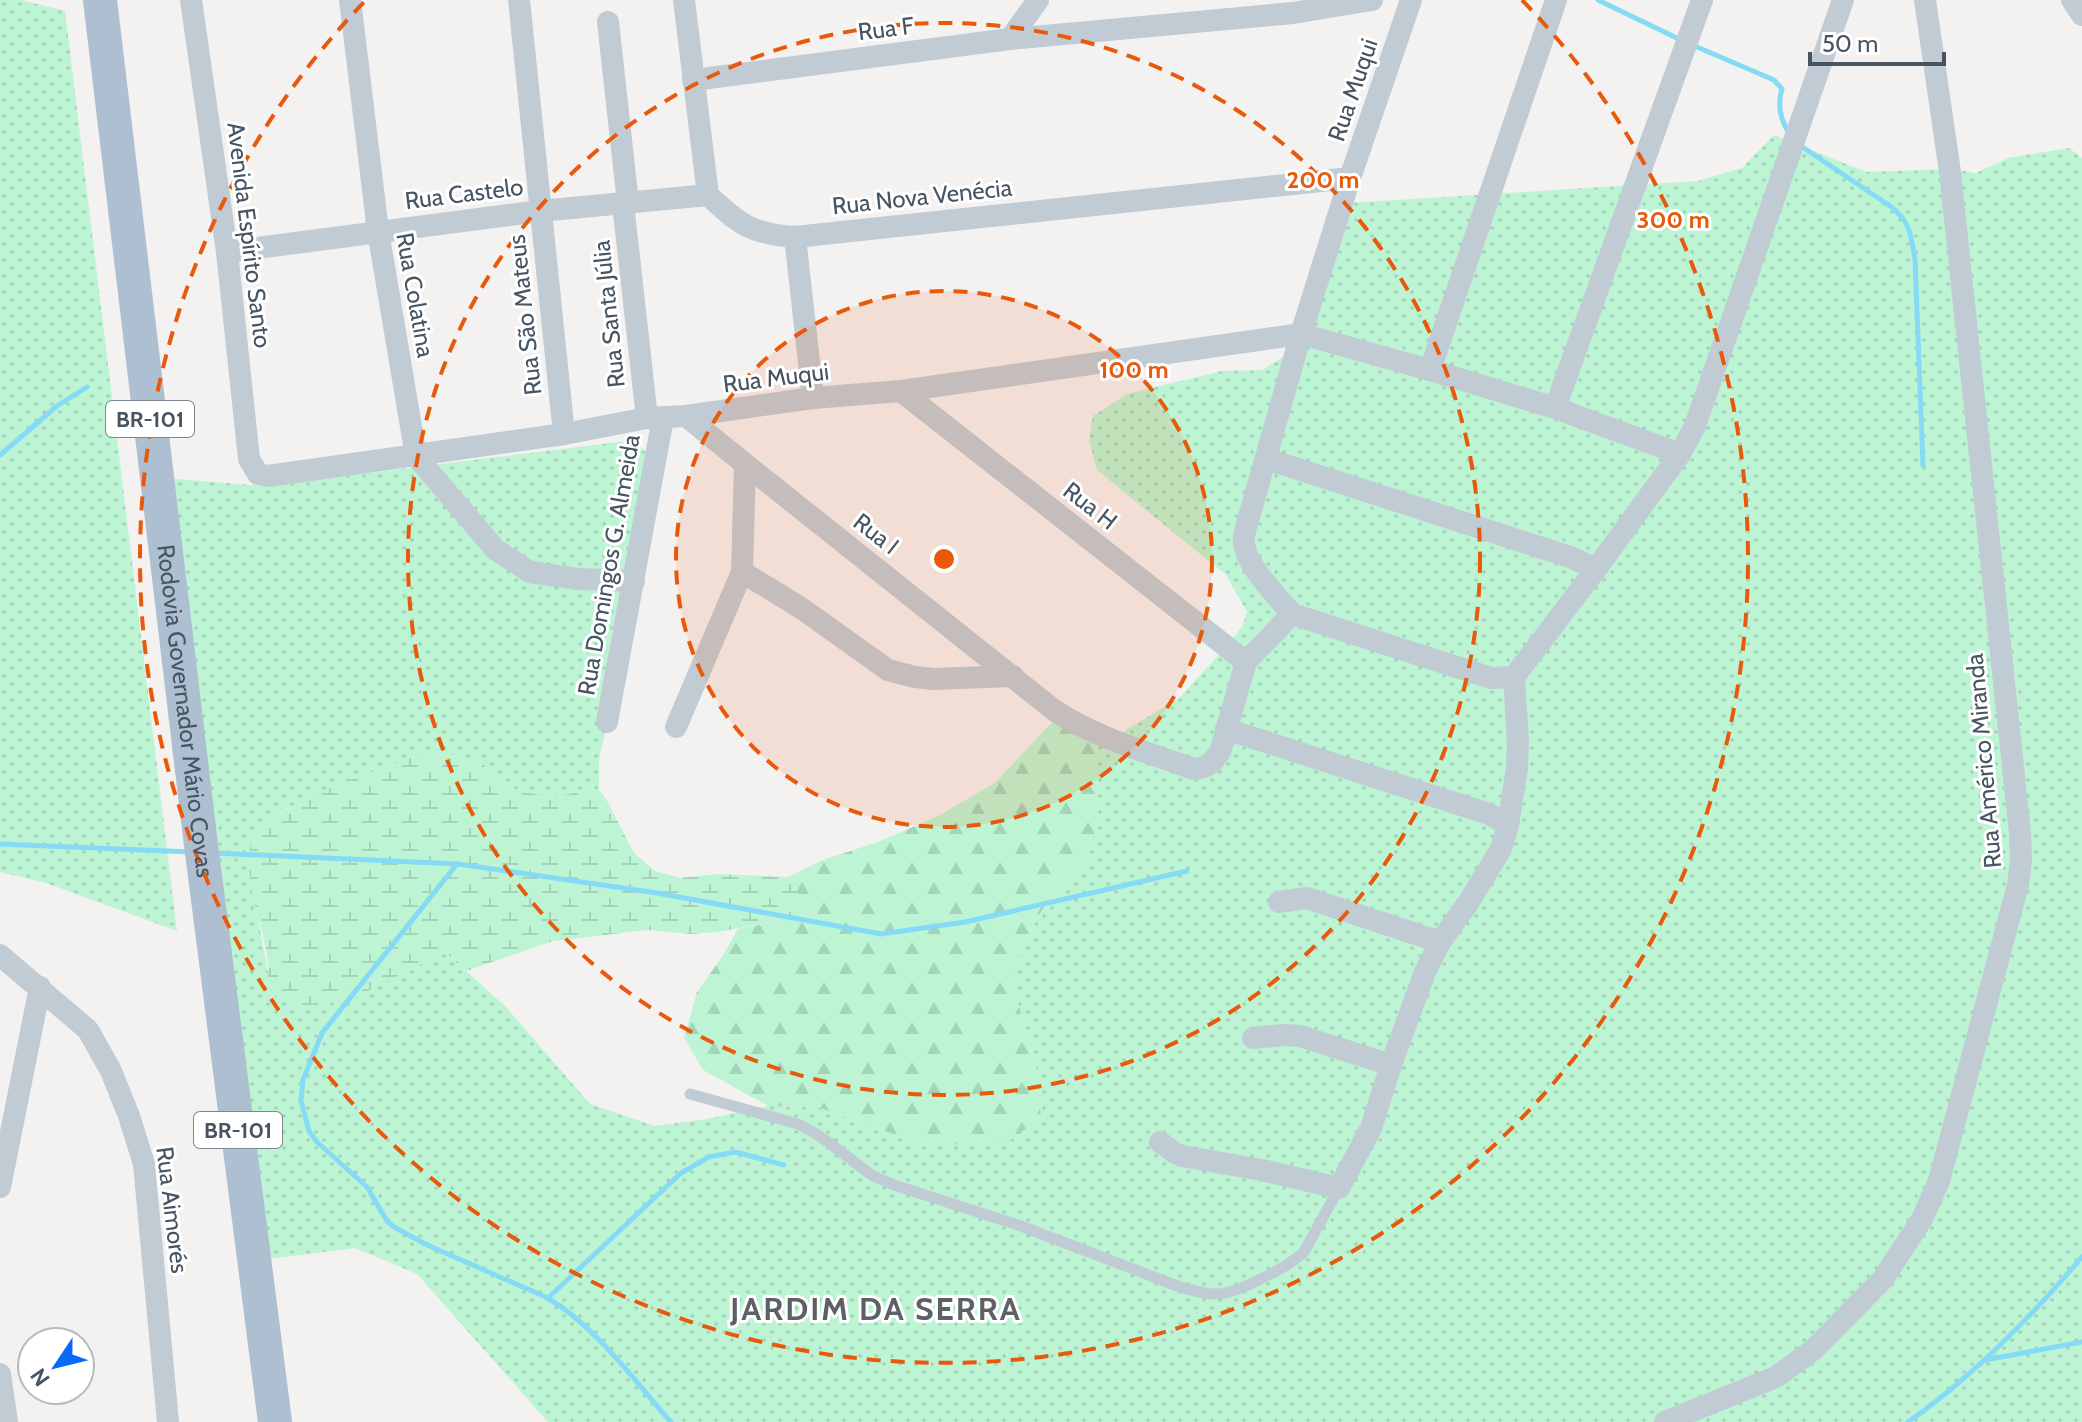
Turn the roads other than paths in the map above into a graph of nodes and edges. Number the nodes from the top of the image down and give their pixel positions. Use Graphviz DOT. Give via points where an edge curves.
graph roads {
  1 [pos="100,0"];
  2 [pos="191,0"];
  3 [pos="350,0"];
  4 [pos="519,0"];
  5 [pos="684,0"];
  6 [pos="1038,0"];
  7 [pos="1246,0"];
  8 [pos="1372,0"];
  9 [pos="1411,0"];
  10 [pos="1556,0"];
  11 [pos="1702,0"];
  12 [pos="1843,0"];
  13 [pos="1925,0"];
  14 [pos="2072,0"];
  15 [pos="2082,15"];
  16 [pos="1232,19"];
  17 [pos="608,22"];
  18 [pos="1010,39"];
  19 [pos="693,80"];
  20 [pos="1350,178"];
  21 [pos="708,195"];
  22 [pos="625,204"];
  23 [pos="540,211"];
  24 [pos="378,231"];
  25 [pos="795,237"];
  26 [pos="227,252"];
  27 [pos="1301,334"];
  28 [pos="1430,370"];
  29 [pos="901,391"];
  30 [pos="813,398"];
  31 [pos="1555,408"];
  32 [pos="686,416"];
  33 [pos="655,418"];
  34 [pos="564,434"];
  35 [pos="1680,454"];
  36 [pos="416,456"];
  37 [pos="1267,459"];
  38 [pos="745,464"];
  39 [pos="258,474"];
  40 [pos="1596,569"];
  41 [pos="742,572"];
  42 [pos="634,581"];
  43 [pos="1292,614"];
  44 [pos="1246,662"];
  45 [pos="1013,676"];
  46 [pos="1514,677"];
  47 [pos="607,722"];
  48 [pos="676,727"];
  49 [pos="1226,729"];
  50 [pos="1508,825"];
  51 [pos="1279,902"];
  52 [pos="1440,942"];
  53 [pos="0,955"];
  54 [pos="40,987"];
  55 [pos="1253,1038"];
  56 [pos="1391,1065"];
  57 [pos="690,1094"];
  58 [pos="1160,1142"];
  59 [pos="0,1187"];
  60 [pos="1339,1188"];
  61 [pos="0,1374"];
  62 [pos="7,1422"];
  63 [pos="168,1422"];
  64 [pos="275,1422"];
  65 [pos="1665,1422"];
  1 -- 64 [label="main road, Rodovia Governador Mário Covas / BR-101"];
  2 -- 26 [label="street, Avenida Espírito Santo"];
  3 -- 24 [label="street, Rua Colatina"];
  4 -- 23 [label="street, Rua São Mateus"];
  5 -- 19 [label="street"];
  6 -- 18 [label="street"];
  7 -- 16 [label="street"];
  8 -- 16 [label="street, Rua F"];
  9 -- 20 [label="street, Rua Muqui"];
  10 -- 28 [label="street"];
  11 -- 31 [label="street"];
  12 -- 35 [label="street" via="1695,426"];
  13 -- 65 [label="street, Rua Américo Miranda" via="1950,172 2020,833 2018,885 1939,1181 1904,1250 1883,1279 1793,1366"];
  14 -- 15 [label="street"];
  16 -- 18 [label="street, Rua F"];
  17 -- 22 [label="street, Rua Santa Júlia"];
  18 -- 19 [label="street, Rua F"];
  19 -- 21 [label="street"];
  20 -- 25 [label="street, Rua Nova Venécia"];
  20 -- 27 [label="street, Rua Muqui"];
  21 -- 22 [label="street, Rua Castelo"];
  21 -- 25 [label="street, Rua Nova Venécia" via="742,225"];
  22 -- 23 [label="street, Rua Castelo"];
  22 -- 33 [label="street, Rua Santa Júlia"];
  23 -- 24 [label="street, Rua Castelo"];
  23 -- 34 [label="street, Rua São Mateus"];
  24 -- 26 [label="street, Rua Castelo"];
  24 -- 36 [label="street, Rua Colatina"];
  25 -- 30 [label="street"];
  26 -- 39 [label="street, Avenida Espírito Santo" via="249,459"];
  27 -- 28 [label="street"];
  27 -- 29 [label="street, Rua Muqui"];
  27 -- 37 [label="street, Rua Muqui"];
  28 -- 31 [label="street"];
  29 -- 30 [label="street, Rua Muqui"];
  29 -- 44 [label="street, Rua H"];
  30 -- 32 [label="street, Rua Muqui"];
  31 -- 35 [label="street"];
  32 -- 33 [label="street, Rua Muqui"];
  32 -- 38 [label="street, Rua I"];
  33 -- 34 [label="street, Rua Muqui"];
  33 -- 42 [label="street, Rua Domingos G. Almeida"];
  34 -- 36 [label="street, Rua Muqui"];
  35 -- 40 [label="street"];
  36 -- 39 [label="street, Rua Muqui"];
  36 -- 42 [label="street" via="495,549 530,572"];
  37 -- 40 [label="street"];
  37 -- 43 [label="street, Rua Muqui" via="1244,545 1257,571"];
  38 -- 41 [label="street"];
  38 -- 45 [label="street, Rua I"];
  40 -- 46 [label="street"];
  41 -- 45 [label="street" via="888,670 933,679"];
  41 -- 48 [label="street"];
  42 -- 47 [label="street, Rua Domingos G. Almeida"];
  43 -- 44 [label="street"];
  43 -- 46 [label="street" via="1491,678"];
  44 -- 49 [label="street"];
  45 -- 49 [label="street, Rua I" via="1072,722 1194,769 1211,765"];
  46 -- 50 [label="street" via="1517,768"];
  49 -- 50 [label="street" via="1489,814"];
  50 -- 52 [label="street" via="1501,849"];
  51 -- 52 [label="street" via="1307,898"];
  52 -- 56 [label="street"];
  53 -- 54 [label="street, Rua Aimorés"];
  54 -- 59 [label="street"];
  54 -- 63 [label="street, Rua Aimorés" via="88,1030 111,1071 144,1164"];
  55 -- 56 [label="street" via="1300,1036"];
  56 -- 60 [label="street" via="1371,1128"];
  57 -- 60 [label="lane" via="809,1128 873,1176 894,1185 1201,1292 1232,1291 1291,1264 1304,1252"];
  58 -- 60 [label="street" via="1182,1156"];
  61 -- 62 [label="street"];
}
